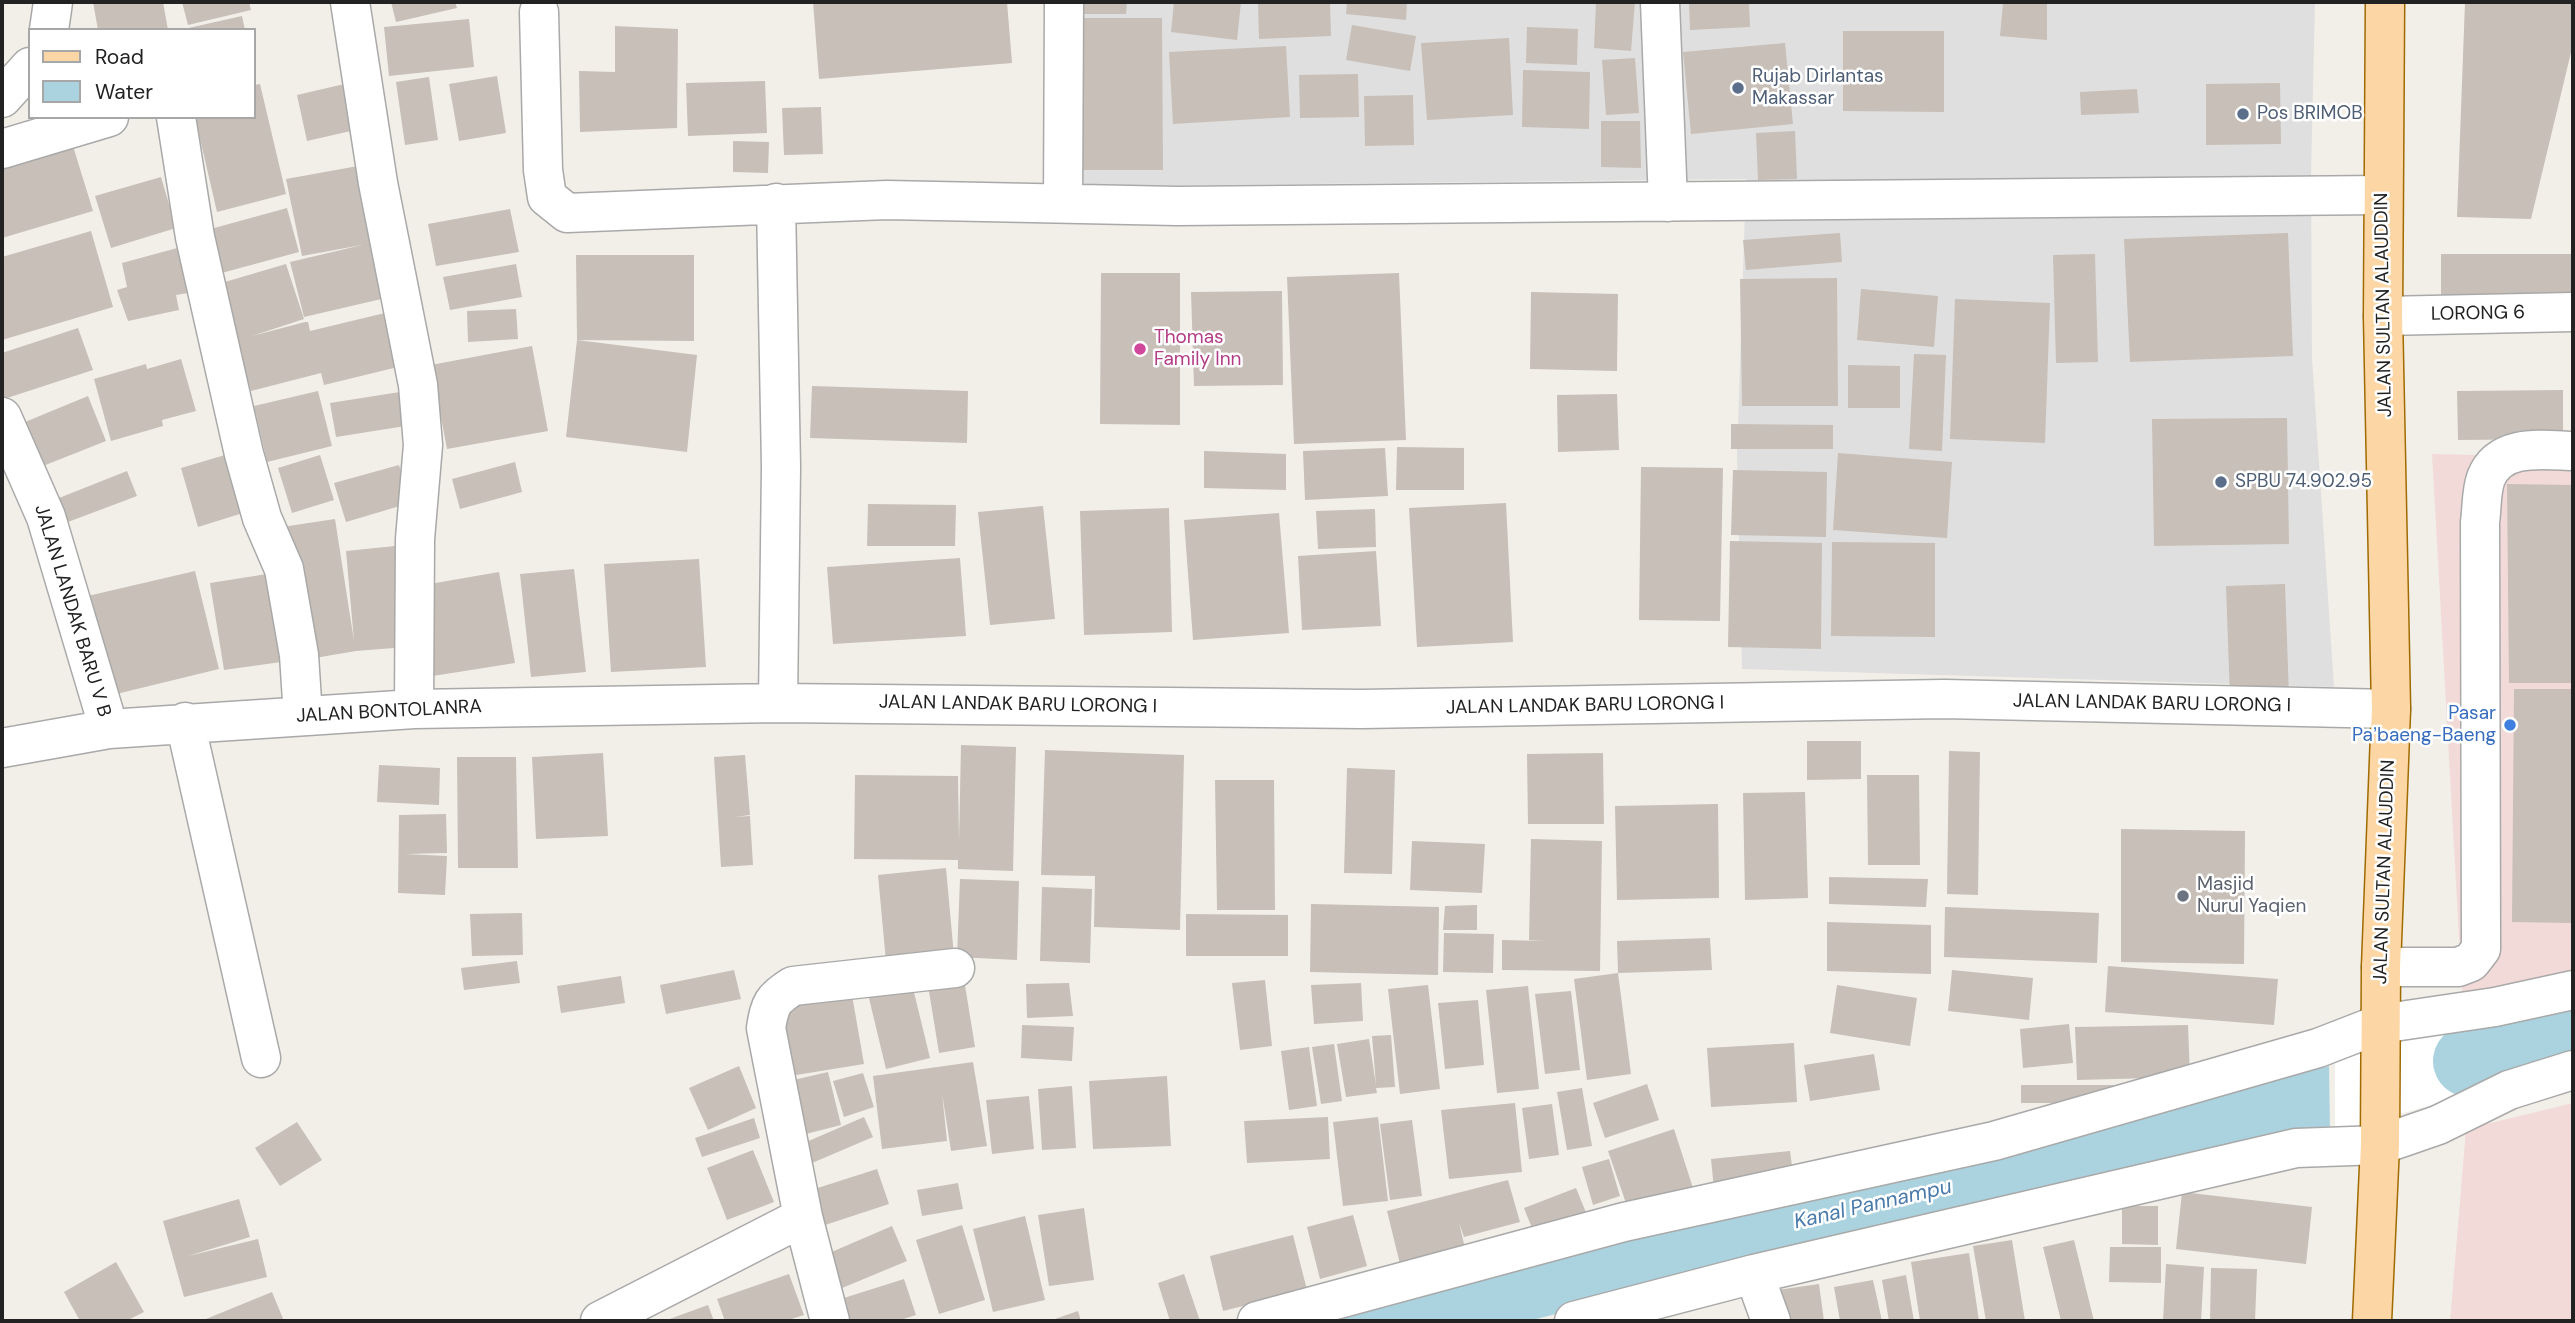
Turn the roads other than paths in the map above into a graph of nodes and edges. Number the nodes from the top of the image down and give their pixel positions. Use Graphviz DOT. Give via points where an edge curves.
graph roads {
  1 [pos="53,2"];
  2 [pos="350,2"];
  3 [pos="1064,2"];
  4 [pos="1660,2"];
  5 [pos="2385,2"];
  6 [pos="540,12"];
  7 [pos="49,28"];
  8 [pos="28,69"];
  9 [pos="2,98"];
  10 [pos="102,119"];
  11 [pos="176,119"];
  12 [pos="2,149"];
  13 [pos="2382,195"];
  14 [pos="1668,202"];
  15 [pos="776,204"];
  16 [pos="1063,204"];
  17 [pos="2573,312"];
  18 [pos="2383,316"];
  19 [pos="2,417"];
  20 [pos="2573,451"];
  21 [pos="778,703"];
  22 [pos="414,709"];
  23 [pos="2391,709"];
  24 [pos="303,716"];
  25 [pos="184,722"];
  26 [pos="108,729"];
  27 [pos="2,748"];
  28 [pos="2381,967"];
  29 [pos="955,968"];
  30 [pos="2573,990"];
  31 [pos="2380,1024"];
  32 [pos="261,1058"];
  33 [pos="2573,1070"];
  34 [pos="2380,1145"];
  35 [pos="803,1217"];
  36 [pos="1754,1274"];
  37 [pos="600,1321"];
  38 [pos="830,1321"];
  39 [pos="1257,1321"];
  40 [pos="1574,1321"];
  41 [pos="1771,1321"];
  42 [pos="2372,1321"];
  1 -- 7 [label="street"];
  2 -- 22 [label="street" via="378,183 418,385 422,445 415,539"];
  3 -- 16 [label="street"];
  4 -- 14 [label="street"];
  5 -- 13 [label="main road, JALAN SULTAN ALAUDDIN"];
  6 -- 15 [label="street" via="542,170 547,197 567,213"];
  8 -- 9 [label="street"];
  10 -- 12 [label="street"];
  11 -- 24 [label="street" via="195,237 244,454 262,518 284,569 299,655"];
  13 -- 14 [label="street"];
  13 -- 18 [label="main road, JALAN SULTAN ALAUDDIN"];
  14 -- 16 [label="street"];
  15 -- 16 [label="street" via="887,200"];
  15 -- 21 [label="street"];
  17 -- 18 [label="street, LORONG 6"];
  18 -- 23 [label="main road, JALAN SULTAN ALAUDDIN"];
  19 -- 26 [label="street, JALAN LANDAK BARU V B" via="46,517"];
  20 -- 28 [label="street" via="2533,449 2509,454 2494,464 2485,479 2480,522 2481,949 2471,962 2458,967"];
  21 -- 22 [label="street, JALAN BONTOLANRA"];
  21 -- 23 [label="street, JALAN LANDAK BARU LORONG I" via="1362,709 1944,699"];
  22 -- 24 [label="street, JALAN BONTOLANRA"];
  23 -- 28 [label="main road, JALAN SULTAN ALAUDDIN"];
  24 -- 25 [label="street, JALAN BONTOLANRA"];
  25 -- 26 [label="street, JALAN BONTOLANRA"];
  25 -- 32 [label="street"];
  26 -- 27 [label="street, JALAN BONTOLANRA"];
  28 -- 31 [label="main road, JALAN SULTAN ALAUDDIN"];
  29 -- 35 [label="street" via="793,986 775,997 766,1028"];
  30 -- 31 [label="street"];
  31 -- 34 [label="main road, JALAN SULTAN ALAUDDIN"];
  31 -- 39 [label="street" via="2306,1051 1994,1141 1624,1222"];
  33 -- 34 [label="street" via="2509,1090 2438,1125"];
  34 -- 36 [label="street" via="2296,1148"];
  34 -- 42 [label="main road, JALAN SULTAN ALAUDDIN"];
  35 -- 37 [label="street"];
  35 -- 38 [label="street"];
  36 -- 40 [label="street"];
  36 -- 41 [label="street"];
}
